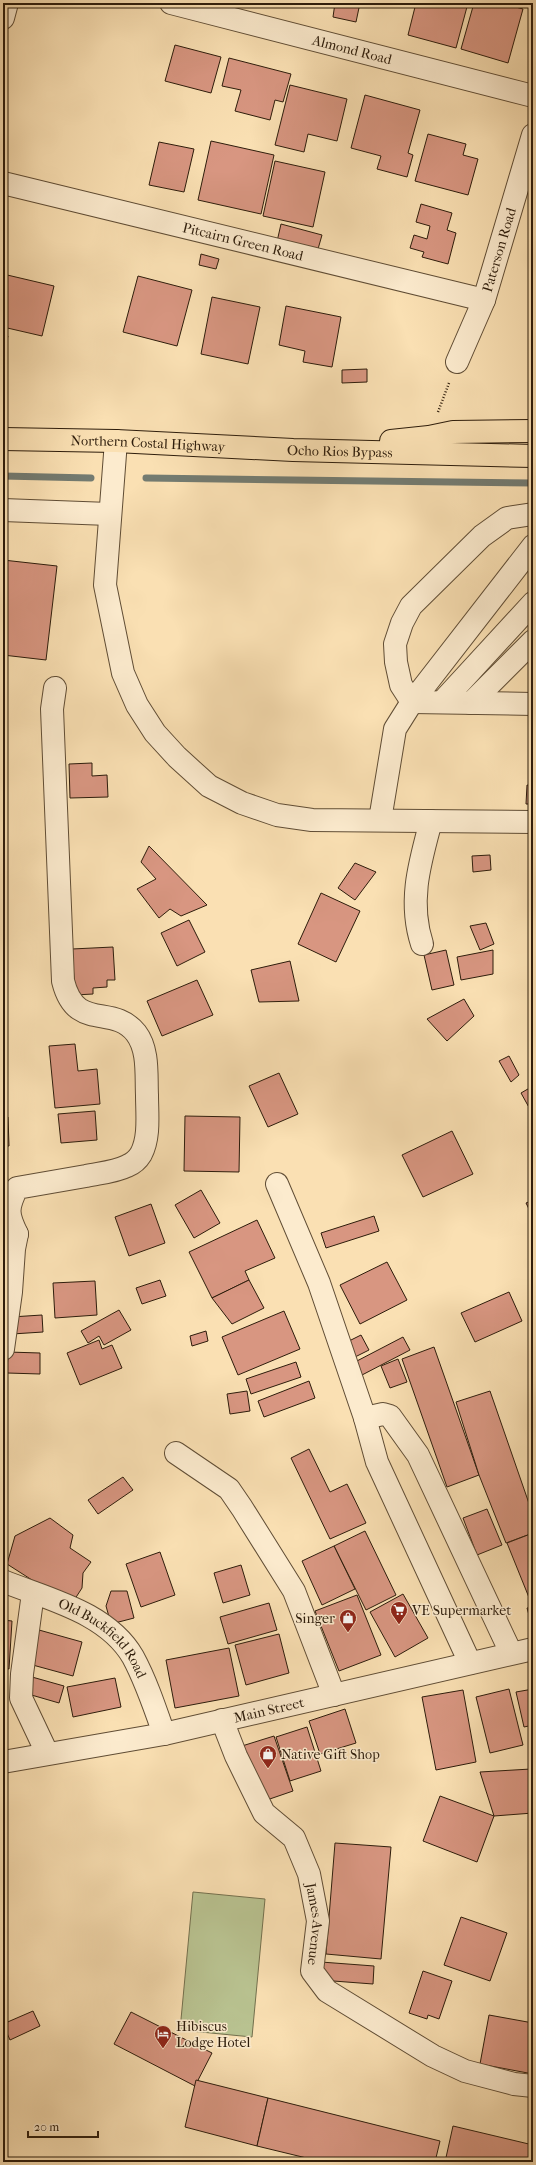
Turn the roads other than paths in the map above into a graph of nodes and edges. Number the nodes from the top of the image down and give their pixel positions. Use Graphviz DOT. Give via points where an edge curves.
graph roads {
  1 [pos="7,3"];
  2 [pos="171,3"];
  3 [pos="3,18"];
  4 [pos="533,96"];
  5 [pos="533,135"];
  6 [pos="3,182"];
  7 [pos="484,300"];
  8 [pos="457,362"];
  9 [pos="533,431"];
  10 [pos="3,439"];
  11 [pos="116,441"];
  12 [pos="292,450"];
  13 [pos="533,456"];
  14 [pos="3,510"];
  15 [pos="109,514"];
  16 [pos="533,514"];
  17 [pos="533,546"];
  18 [pos="533,603"];
  19 [pos="533,641"];
  20 [pos="55,688"];
  21 [pos="528,700"];
  22 [pos="412,702"];
  23 [pos="442,702"];
  24 [pos="471,703"];
  25 [pos="380,820"];
  26 [pos="431,821"];
  27 [pos="533,822"];
  28 [pos="422,944"];
  29 [pos="277,1184"];
  30 [pos="10,1234"];
  31 [pos="3,1349"];
  32 [pos="365,1418"];
  33 [pos="176,1453"];
  34 [pos="3,1581"];
  35 [pos="33,1593"];
  36 [pos="533,1649"];
  37 [pos="511,1653"];
  38 [pos="470,1663"];
  39 [pos="334,1695"];
  40 [pos="222,1720"];
  41 [pos="164,1734"];
  42 [pos="48,1753"];
  43 [pos="3,1762"];
  44 [pos="533,2086"];
  1 -- 3 [label="street"];
  2 -- 4 [label="street, Almond Road"];
  5 -- 7 [label="street, Paterson Road"];
  6 -- 7 [label="street, Pitcairn Green Road"];
  7 -- 8 [label="street, Paterson Road"];
  9 -- 12 [label="main road, Ocho Rios Bypass" via="453,432 429,437"];
  10 -- 11 [label="main road, Northern Costal Highway"];
  11 -- 12 [label="main road, Northern Costal Highway"];
  11 -- 15 [label="street"];
  12 -- 13 [label="main road, Ocho Rios Bypass"];
  14 -- 15 [label="street"];
  15 -- 25 [label="street" via="105,585 123,673 137,705 160,738 209,786 242,803 277,815 312,820"];
  16 -- 22 [label="street" via="507,518 482,536 411,606 395,644 401,686"];
  17 -- 22 [label="street"];
  18 -- 23 [label="street"];
  19 -- 24 [label="street"];
  20 -- 30 [label="street" via="52,709 64,981 67,997 74,1006 85,1012 122,1023 136,1033 143,1046 146,1067 147,1128 145,1145 140,1155 127,1166 18,1188 9,1204"];
  21 -- 24 [label="street"];
  22 -- 23 [label="street"];
  22 -- 25 [label="street" via="394,729"];
  23 -- 24 [label="street"];
  25 -- 26 [label="street"];
  26 -- 27 [label="street"];
  26 -- 28 [label="street" via="416,876 416,928"];
  29 -- 32 [label="street" via="319,1283"];
  30 -- 31 [label="street" via="14,1249 12,1285"];
  32 -- 37 [label="street" via="383,1414 390,1416 418,1455"];
  32 -- 38 [label="street" via="377,1462"];
  33 -- 39 [label="street" via="229,1489 242,1508 294,1591"];
  34 -- 35 [label="street, Old Buckfield Road"];
  35 -- 41 [label="street, Old Buckfield Road" via="85,1614 112,1631 132,1656"];
  35 -- 42 [label="street" via="22,1674 22,1698"];
  36 -- 37 [label="street, Main Street"];
  37 -- 38 [label="street, Main Street"];
  38 -- 39 [label="street, Main Street"];
  39 -- 40 [label="street, Main Street"];
  40 -- 41 [label="street, Main Street"];
  40 -- 44 [label="street, James Avenue" via="236,1756 264,1813 294,1838 309,1874 318,1921 312,1971 327,1991 433,2056 459,2068 514,2084"];
  41 -- 42 [label="street, Main Street"];
  42 -- 43 [label="street, Main Street"];
}
